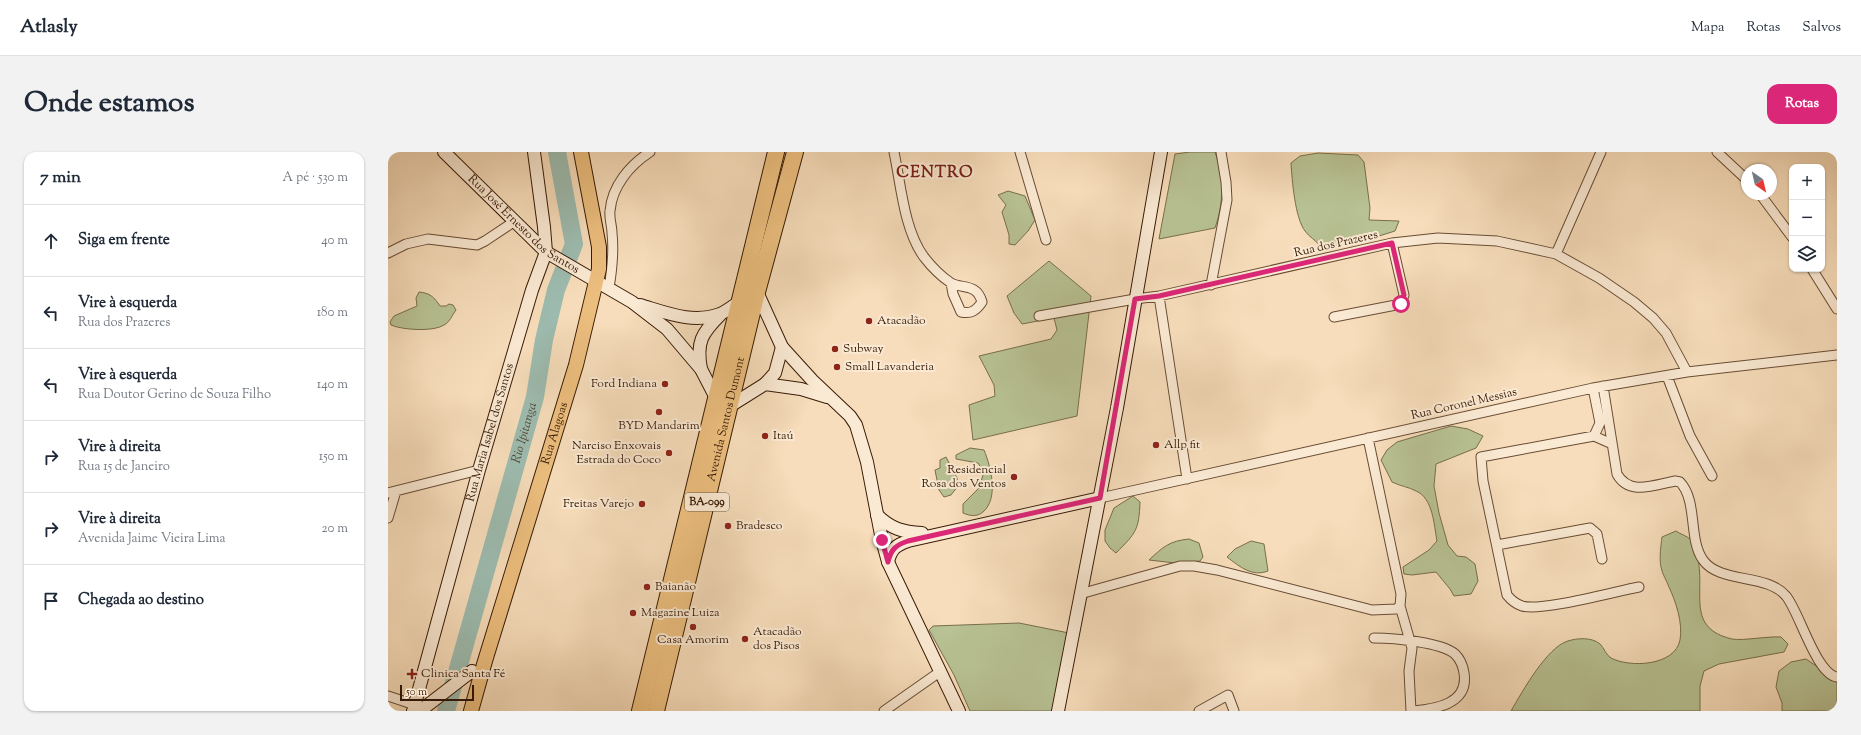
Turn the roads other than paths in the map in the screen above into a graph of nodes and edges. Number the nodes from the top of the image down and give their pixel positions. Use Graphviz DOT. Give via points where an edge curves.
graph roads {
  1 [pos="444,152"];
  2 [pos="534,152"];
  3 [pos="581,152"];
  4 [pos="650,152"];
  5 [pos="776,152"];
  6 [pos="795,152"];
  7 [pos="894,152"];
  8 [pos="1020,152"];
  9 [pos="1161,152"];
  10 [pos="1221,152"];
  11 [pos="1601,152"];
  12 [pos="1717,152"];
  13 [pos="1741,174"];
  14 [pos="1765,200"];
  15 [pos="515,221"];
  16 [pos="1789,232"];
  17 [pos="1046,240"];
  18 [pos="1392,243"];
  19 [pos="388,253"];
  20 [pos="1556,254"];
  21 [pos="550,255"];
  22 [pos="1814,272"];
  23 [pos="590,278"];
  24 [pos="951,283"];
  25 [pos="1211,285"];
  26 [pos="609,288"];
  27 [pos="757,292"];
  28 [pos="1159,296"];
  29 [pos="1135,299"];
  30 [pos="632,302"];
  31 [pos="739,302"];
  32 [pos="1837,309"];
  33 [pos="721,314"];
  34 [pos="1039,316"];
  35 [pos="1334,317"];
  36 [pos="782,347"];
  37 [pos="1837,355"];
  38 [pos="701,369"];
  39 [pos="1686,372"];
  40 [pos="1667,376"];
  41 [pos="765,384"];
  42 [pos="1603,386"];
  43 [pos="1593,388"];
  44 [pos="829,397"];
  45 [pos="716,398"];
  46 [pos="730,406"];
  47 [pos="1594,436"];
  48 [pos="1368,438"];
  49 [pos="1612,444"];
  50 [pos="478,470"];
  51 [pos="1712,476"];
  52 [pos="1187,479"];
  53 [pos="392,492"];
  54 [pos="1100,498"];
  55 [pos="877,514"];
  56 [pos="388,518"];
  57 [pos="937,534"];
  58 [pos="1497,545"];
  59 [pos="1602,559"];
  60 [pos="888,562"];
  61 [pos="1639,587"];
  62 [pos="1080,594"];
  63 [pos="1400,606"];
  64 [pos="1374,638"];
  65 [pos="1410,640"];
  66 [pos="485,661"];
  67 [pos="472,671"];
  68 [pos="941,671"];
  69 [pos="1837,677"];
  70 [pos="388,696"];
  71 [pos="418,709"];
  72 [pos="472,711"];
  73 [pos="640,711"];
  74 [pos="656,711"];
  75 [pos="884,711"];
  76 [pos="959,711"];
  77 [pos="1058,711"];
  78 [pos="1199,711"];
  79 [pos="1234,711"];
  80 [pos="1412,711"];
  1 -- 15 [label="main road, Rua José Ernesto dos Santos"];
  2 -- 21 [label="main road, Rua Maria Isabel dos Santos"];
  3 -- 23 [label="main road, Rua Alagoas" via="599,247 599,269"];
  4 -- 26 [label="street" via="629,169 613,200 610,213 613,243"];
  5 -- 31 [label="highway, Avenida Santos Dumont / BA-099"];
  6 -- 27 [label="highway, Avenida Santos Dumont / BA-099"];
  7 -- 24 [label="street" via="914,240 924,257"];
  8 -- 17 [label="street"];
  9 -- 29 [label="main road"];
  10 -- 25 [label="street" via="1227,200"];
  11 -- 20 [label="street"];
  12 -- 13 [label="street"];
  14 -- 16 [label="street"];
  15 -- 19 [label="street" via="477,245 428,239 406,244"];
  15 -- 21 [label="main road, Rua José Ernesto dos Santos"];
  18 -- 20 [label="street, Rua dos Prazeres" via="1438,238 1474,240 1511,244"];
  18 -- 25 [label="street, Rua dos Prazeres"];
  18 -- 35 [label="street" via="1404,295 1401,304"];
  20 -- 39 [label="street, Rua dos Prazeres" via="1599,278 1652,318 1666,333"];
  21 -- 23 [label="main road, Rua José Ernesto dos Santos"];
  21 -- 50 [label="main road, Rua Maria Isabel dos Santos" via="532,290"];
  22 -- 32 [label="street"];
  23 -- 26 [label="main road, Rua José Ernesto dos Santos"];
  23 -- 66 [label="main road, Rua Alagoas" via="576,365"];
  24 -- 24 [label="street" via="964,285 977,293 982,302 977,309 972,312 961,312"];
  25 -- 28 [label="street, Rua dos Prazeres"];
  26 -- 30 [label="main road, Rua José Ernesto dos Santos"];
  27 -- 36 [label="main road"];
  27 -- 46 [label="highway, Avenida Santos Dumont / BA-099"];
  28 -- 29 [label="street, Rua dos Prazeres"];
  28 -- 52 [label="street"];
  29 -- 34 [label="street, Rua dos Prazeres"];
  29 -- 54 [label="main road"];
  30 -- 33 [label="main road, Rua José Ernesto dos Santos" via="692,319"];
  30 -- 38 [label="main road, Rua José Ernesto dos Santos" via="667,329"];
  31 -- 33 [label="main road, Rua José Ernesto dos Santos"];
  31 -- 45 [label="highway, Avenida Santos Dumont / BA-099"];
  33 -- 38 [label="main road" via="705,330 700,344"];
  36 -- 41 [label="main road" via="775,373"];
  36 -- 44 [label="main road"];
  37 -- 39 [label="street, Rua Coronel Messias"];
  38 -- 45 [label="main road, Rua José Ernesto dos Santos"];
  39 -- 40 [label="street, Rua Coronel Messias"];
  40 -- 42 [label="street, Rua Coronel Messias"];
  40 -- 51 [label="street" via="1690,436"];
  41 -- 44 [label="main road" via="801,389"];
  41 -- 46 [label="main road"];
  42 -- 43 [label="street, Rua Coronel Messias"];
  42 -- 49 [label="street"];
  43 -- 47 [label="street" via="1600,423"];
  43 -- 48 [label="street, Rua Coronel Messias"];
  44 -- 55 [label="main road" via="856,425 867,462"];
  45 -- 73 [label="highway, Avenida Santos Dumont / BA-099"];
  46 -- 74 [label="highway, Avenida Santos Dumont / BA-099"];
  47 -- 49 [label="street"];
  47 -- 58 [label="street" via="1481,456"];
  48 -- 52 [label="street, Rua Coronel Messias"];
  48 -- 63 [label="street" via="1401,594"];
  49 -- 69 [label="street" via="1617,474 1626,485 1640,488 1675,480 1680,482 1687,493 1703,560 1712,568 1773,586 1786,596 1814,652 1833,677"];
  50 -- 53 [label="street"];
  50 -- 71 [label="main road, Rua Maria Isabel dos Santos"];
  52 -- 54 [label="street, Rua Coronel Messias"];
  53 -- 56 [label="street"];
  54 -- 57 [label="main road"];
  54 -- 62 [label="main road"];
  55 -- 57 [label="main road" via="894,529"];
  55 -- 60 [label="main road"];
  57 -- 60 [label="main road" via="900,543 891,551"];
  58 -- 59 [label="street" via="1590,528 1597,534"];
  58 -- 61 [label="street" via="1507,595 1521,606 1544,607"];
  60 -- 68 [label="main road"];
  62 -- 63 [label="street" via="1162,570 1194,566 1372,610 1396,609"];
  62 -- 77 [label="main road"];
  63 -- 65 [label="street"];
  64 -- 65 [label="street"];
  65 -- 80 [label="street"];
  65 -- 80 [label="street" via="1455,654 1463,666 1465,681 1460,695 1446,704 1432,709"];
  66 -- 67 [label="main road"];
  66 -- 72 [label="main road, Rua Alagoas"];
  67 -- 71 [label="main road"];
  68 -- 75 [label="street"];
  68 -- 76 [label="main road"];
  70 -- 71 [label="street"];
  78 -- 79 [label="street" via="1228,695"];
}
